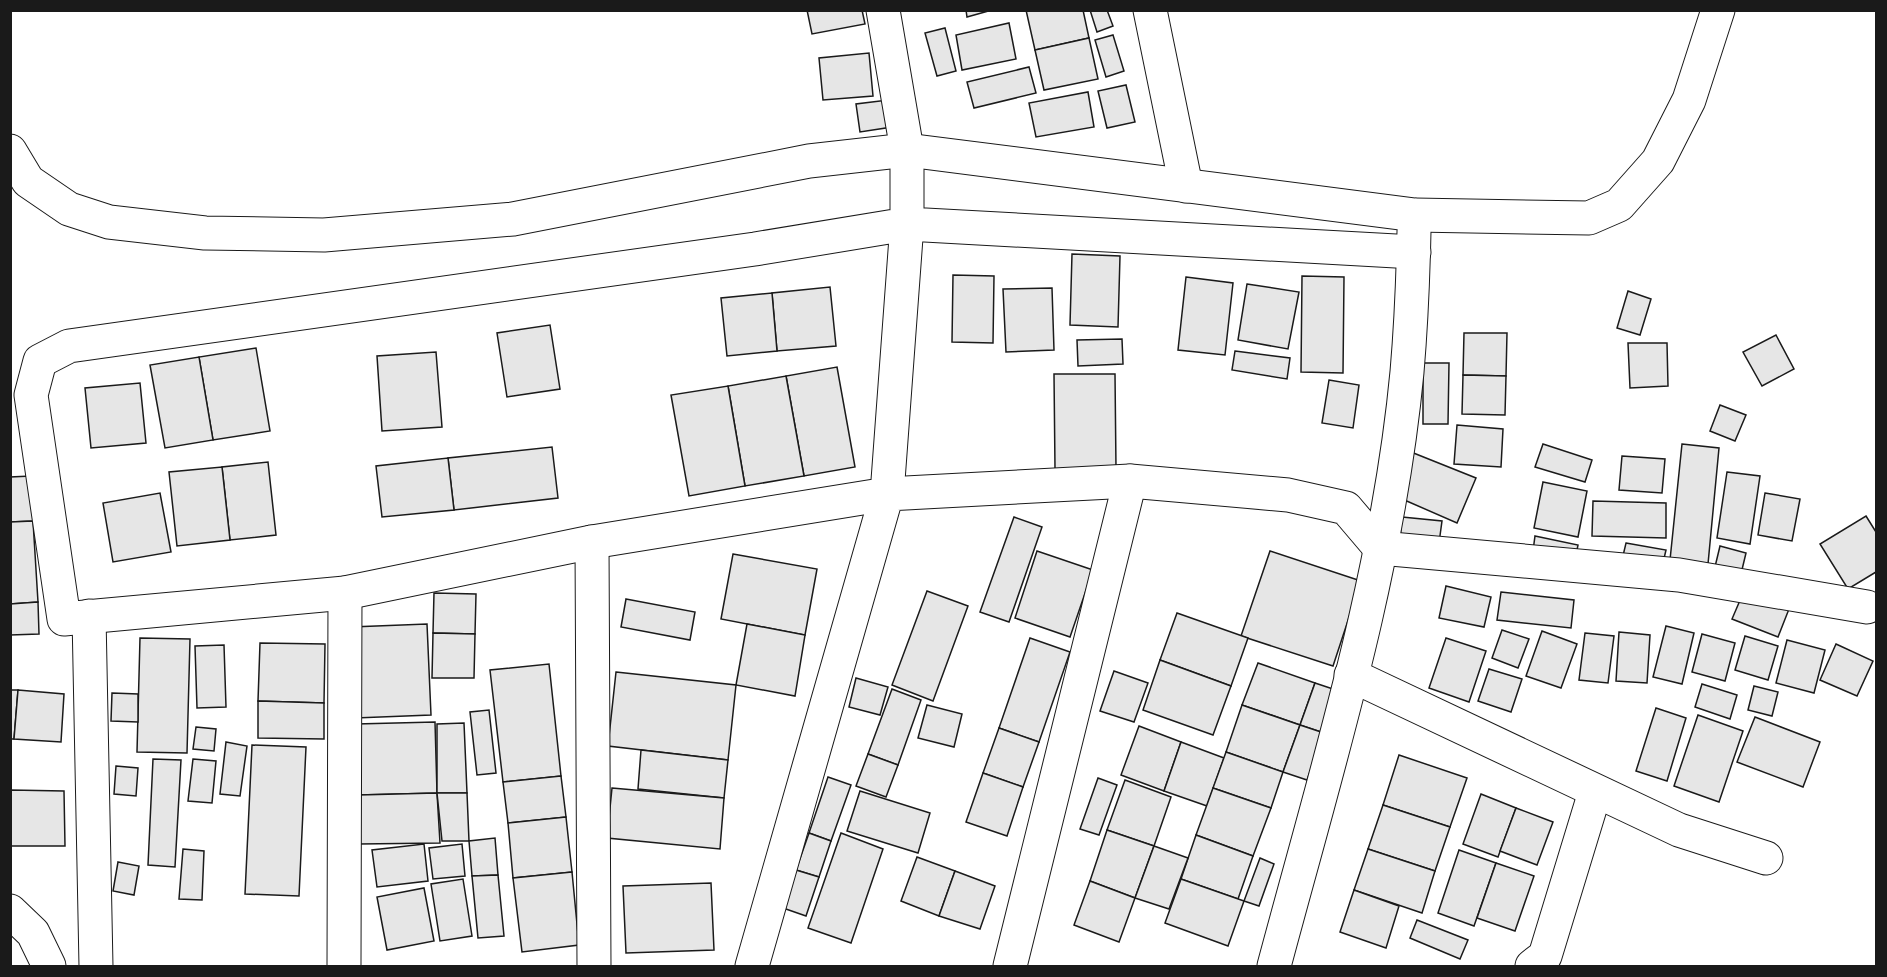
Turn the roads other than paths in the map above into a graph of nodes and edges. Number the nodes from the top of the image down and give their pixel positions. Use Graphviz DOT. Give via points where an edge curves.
graph roads {
  1 [pos="883,10"];
  2 [pos="1149,10"];
  3 [pos="1718,10"];
  4 [pos="907,150"];
  5 [pos="10,151"];
  6 [pos="1186,186"];
  7 [pos="1415,214"];
  8 [pos="907,224"];
  9 [pos="1414,252"];
  10 [pos="1130,481"];
  11 [pos="887,494"];
  12 [pos="592,542"];
  13 [pos="1380,548"];
  14 [pos="345,593"];
  15 [pos="1867,607"];
  16 [pos="89,616"];
  17 [pos="1352,675"];
  18 [pos="1595,792"];
  19 [pos="1766,858"];
  20 [pos="10,911"];
  21 [pos="49,966"];
  22 [pos="96,966"];
  23 [pos="344,966"];
  24 [pos="594,966"];
  25 [pos="752,966"];
  26 [pos="1010,966"];
  27 [pos="1274,966"];
  28 [pos="1532,966"];
  1 -- 4 [label="street"];
  2 -- 6 [label="street"];
  3 -- 7 [label="street" via="1689,100 1658,161 1618,205 1589,218"];
  4 -- 5 [label="street" via="810,161 513,219 324,235 205,233 109,222 69,208 28,181"];
  4 -- 6 [label="street"];
  4 -- 8 [label="street"];
  6 -- 7 [label="street"];
  7 -- 9 [label="street"];
  8 -- 9 [label="street"];
  8 -- 11 [label="street"];
  8 -- 16 [label="street" via="69,346 51,354 40,361 31,395 64,619"];
  9 -- 13 [label="street" via="1407,372"];
  10 -- 11 [label="street"];
  10 -- 13 [label="street" via="1288,495 1346,508"];
  10 -- 26 [label="street"];
  11 -- 12 [label="street"];
  11 -- 25 [label="street"];
  12 -- 14 [label="street"];
  12 -- 24 [label="street"];
  13 -- 15 [label="street" via="1679,575"];
  13 -- 17 [label="street"];
  14 -- 16 [label="street"];
  14 -- 23 [label="street"];
  16 -- 22 [label="street"];
  17 -- 18 [label="street"];
  17 -- 27 [label="street"];
  18 -- 19 [label="street" via="1679,830"];
  18 -- 28 [label="street" via="1545,956"];
  20 -- 21 [label="street" via="33,933"];
}
